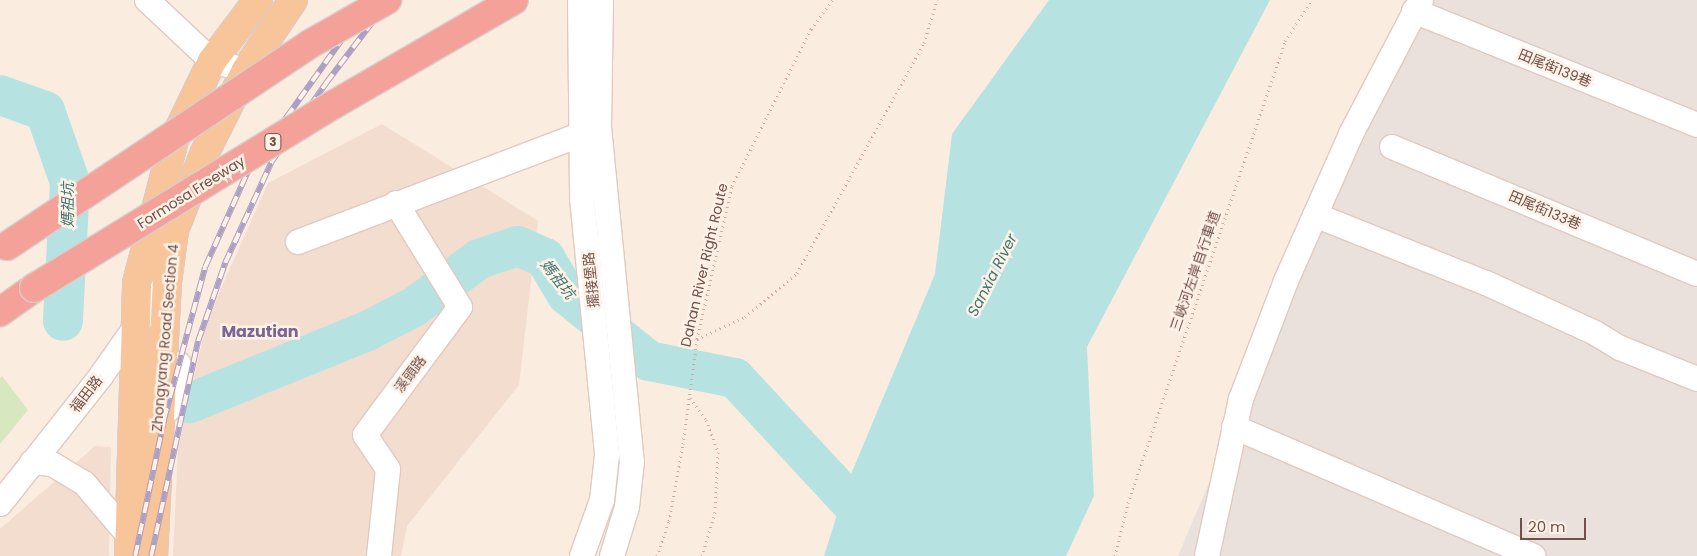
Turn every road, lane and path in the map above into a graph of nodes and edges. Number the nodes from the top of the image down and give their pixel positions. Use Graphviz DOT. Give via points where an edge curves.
graph roads {
  1 [pos="148,0"];
  2 [pos="258,0"];
  3 [pos="293,0"];
  4 [pos="387,0"];
  5 [pos="514,0"];
  6 [pos="580,0"];
  7 [pos="601,0"];
  8 [pos="832,0"];
  9 [pos="937,0"];
  10 [pos="1312,0"];
  11 [pos="1418,6"];
  12 [pos="212,61"];
  13 [pos="246,70"];
  14 [pos="1697,124"];
  15 [pos="590,131"];
  16 [pos="1392,146"];
  17 [pos="398,206"];
  18 [pos="1315,215"];
  19 [pos="298,242"];
  20 [pos="4,249"];
  21 [pos="1697,274"];
  22 [pos="167,282"];
  23 [pos="0,312"];
  24 [pos="133,326"];
  25 [pos="696,340"];
  26 [pos="179,364"];
  27 [pos="1697,380"];
  28 [pos="689,397"];
  29 [pos="1234,427"];
  30 [pos="150,449"];
  31 [pos="32,462"];
  32 [pos="0,504"];
  33 [pos="130,546"];
  34 [pos="152,556"];
  35 [pos="379,556"];
  36 [pos="582,556"];
  37 [pos="612,556"];
  38 [pos="657,556"];
  39 [pos="702,556"];
  40 [pos="1116,556"];
  41 [pos="1207,556"];
  42 [pos="1533,556"];
  1 -- 12 [label="street"];
  2 -- 12 [label="main road, Zhongyang Road Section 4"];
  3 -- 13 [label="main road, Zhongyang Road Section 4"];
  4 -- 20 [label="highway, bridge" via="310,44"];
  5 -- 23 [label="highway, Formosa Freeway / 3, bridge" via="333,105"];
  6 -- 15 [label="street, 擺接堡路"];
  7 -- 15 [label="street, 擺接堡路"];
  8 -- 25 [label="path, Dahan River Right Route" via="811,28 732,186"];
  9 -- 25 [label="path" via="924,42 797,273 745,317"];
  10 -- 40 [label="path, 三峽河左岸自行車道" via="1284,41 1128,503"];
  11 -- 14 [label="street, 田尾街139巷"];
  11 -- 18 [label="street" via="1351,134"];
  12 -- 13 [label="street"];
  12 -- 24 [label="main road, Zhongyang Road Section 4" via="174,140 137,283"];
  13 -- 22 [label="main road, Zhongyang Road Section 4" via="206,152 174,230"];
  15 -- 17 [label="street"];
  15 -- 36 [label="street, 擺接堡路" via="582,198 607,455 602,500"];
  15 -- 37 [label="street, 擺接堡路" via="606,192 631,430 632,461 627,507"];
  16 -- 21 [label="street, 田尾街133巷"];
  17 -- 19 [label="street"];
  17 -- 35 [label="street, 溪頭路" via="460,307 365,435 388,469"];
  18 -- 27 [label="street" via="1486,283 1595,332 1620,348"];
  18 -- 29 [label="street" via="1282,290"];
  22 -- 24 [label="street, 福田路"];
  22 -- 30 [label="main road, Zhongyang Road Section 4" via="166,319"];
  24 -- 30 [label="main road, Zhongyang Road Section 4"];
  24 -- 31 [label="street, 福田路" via="101,376"];
  25 -- 28 [label="path, Dahan River Right Route"];
  26 -- 30 [label="street"];
  28 -- 38 [label="path, Dahan River Right Route" via="669,521"];
  28 -- 39 [label="path" via="706,420 718,452 715,512"];
  29 -- 41 [label="street"];
  29 -- 42 [label="street"];
  30 -- 33 [label="main road, Zhongyang Road Section 4"];
  30 -- 34 [label="main road, Zhongyang Road Section 4" via="154,484"];
  31 -- 32 [label="street, 福田路"];
  31 -- 33 [label="street" via="52,464 84,482"];
}
